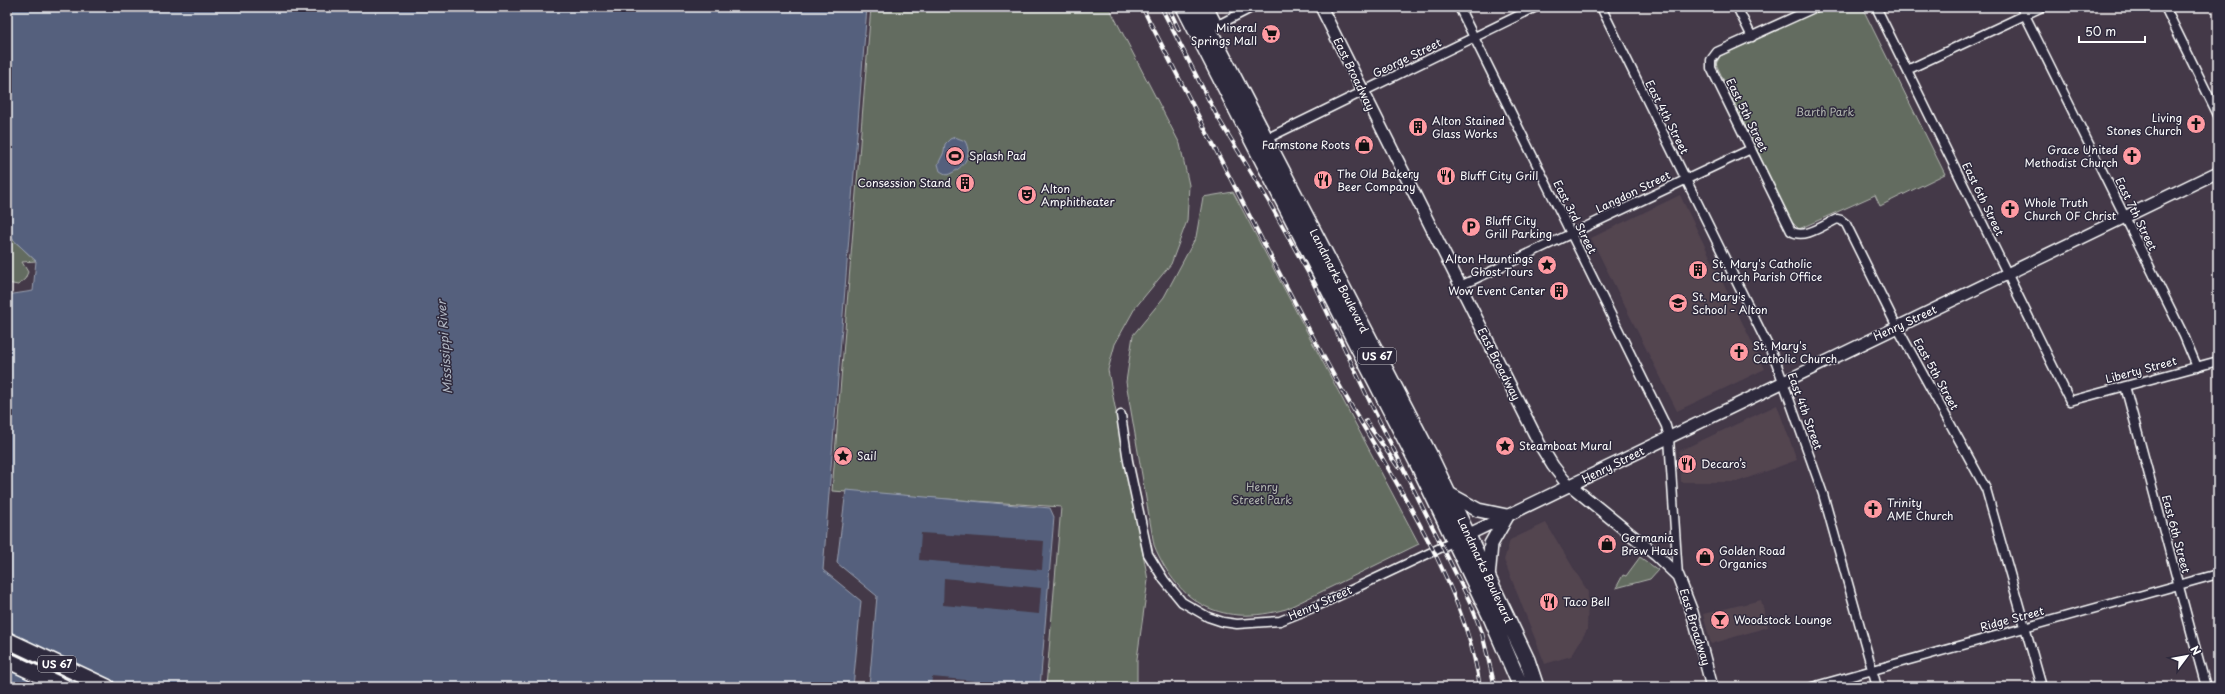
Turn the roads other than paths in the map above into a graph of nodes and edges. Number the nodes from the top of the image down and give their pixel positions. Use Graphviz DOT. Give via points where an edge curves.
graph roads {
  1 [pos="1184,7"];
  2 [pos="1197,7"];
  3 [pos="1209,7"];
  4 [pos="1253,7"];
  5 [pos="1321,7"];
  6 [pos="1459,7"];
  7 [pos="1536,7"];
  8 [pos="1601,7"];
  9 [pos="1737,7"];
  10 [pos="1816,7"];
  11 [pos="1876,7"];
  12 [pos="2021,7"];
  13 [pos="2042,7"];
  14 [pos="2165,7"];
  15 [pos="2025,16"];
  16 [pos="1474,37"];
  17 [pos="1752,37"];
  18 [pos="1907,70"];
  19 [pos="1363,92"];
  20 [pos="2218,115"];
  21 [pos="1266,140"];
  22 [pos="1751,149"];
  23 [pos="2218,172"];
  24 [pos="1686,179"];
  25 [pos="2125,217"];
  26 [pos="1572,235"];
  27 [pos="2007,274"];
  28 [pos="1460,286"];
  29 [pos="1897,327"];
  30 [pos="2218,361"];
  31 [pos="2197,367"];
  32 [pos="1783,382"];
  33 [pos="2125,386"];
  34 [pos="2070,401"];
  35 [pos="1121,415"];
  36 [pos="1669,438"];
  37 [pos="1570,485"];
  38 [pos="1449,494"];
  39 [pos="1507,516"];
  40 [pos="1469,535"];
  41 [pos="1455,541"];
  42 [pos="2218,574"];
  43 [pos="1678,576"];
  44 [pos="1488,578"];
  45 [pos="2178,585"];
  46 [pos="2025,627"];
  47 [pos="7,640"];
  48 [pos="7,660"];
  49 [pos="1872,670"];
  50 [pos="64,687"];
  51 [pos="107,687"];
  52 [pos="1521,687"];
  53 [pos="1536,687"];
  54 [pos="1712,687"];
  55 [pos="1812,687"];
  56 [pos="1877,687"];
  57 [pos="2042,687"];
  58 [pos="2206,687"];
  1 -- 41 [label="highway, Landmarks Boulevard / US 67"];
  2 -- 21 [label="highway, Landmarks Boulevard / US 67"];
  3 -- 4 [label="street" via="1218,24"];
  5 -- 19 [label="street, East Broadway"];
  6 -- 16 [label="street, East 3rd Street"];
  7 -- 16 [label="street, George Street"];
  8 -- 24 [label="street, East 4th Street"];
  9 -- 17 [label="street"];
  10 -- 17 [label="street"];
  11 -- 18 [label="street, East 6th Street"];
  12 -- 15 [label="street, East 7th Street"];
  13 -- 15 [label="street"];
  14 -- 20 [label="street"];
  15 -- 18 [label="street"];
  15 -- 25 [label="street, East 7th Street"];
  16 -- 19 [label="street, George Street"];
  16 -- 26 [label="street, East 3rd Street"];
  17 -- 22 [label="street, East 5th Street" via="1717,52 1711,60 1711,68"];
  18 -- 27 [label="street, East 6th Street"];
  19 -- 21 [label="street, George Street"];
  19 -- 28 [label="street, East Broadway"];
  21 -- 38 [label="highway, Landmarks Boulevard / US 67"];
  22 -- 24 [label="street, Langdon Street"];
  22 -- 29 [label="street, East 5th Street" via="1795,234 1803,235 1837,219 1844,222"];
  23 -- 25 [label="street, Henry Street"];
  24 -- 26 [label="street, Langdon Street"];
  24 -- 32 [label="street, East 4th Street" via="1776,362"];
  25 -- 27 [label="street, Henry Street"];
  25 -- 31 [label="street, East 7th Street"];
  26 -- 28 [label="street, Langdon Street"];
  26 -- 36 [label="street, East 3rd Street" via="1661,413"];
  27 -- 29 [label="street, Henry Street"];
  27 -- 34 [label="street, East 6th Street"];
  28 -- 37 [label="street, East Broadway" via="1540,445 1553,466"];
  29 -- 32 [label="street, Henry Street"];
  29 -- 46 [label="street, East 5th Street" via="1986,489"];
  30 -- 31 [label="street, Liberty Street"];
  31 -- 33 [label="street, Liberty Street"];
  32 -- 36 [label="street, Henry Street"];
  32 -- 49 [label="street, East 4th Street" via="1823,494"];
  33 -- 34 [label="street, Liberty Street"];
  33 -- 45 [label="street, East 6th Street"];
  35 -- 41 [label="street, Henry Street" via="1148,554 1170,589 1182,602 1208,617 1237,624 1280,620 1315,607"];
  36 -- 37 [label="street, Henry Street"];
  36 -- 43 [label="street, East 3rd Street"];
  37 -- 39 [label="street, Henry Street"];
  37 -- 43 [label="street, East Broadway"];
  38 -- 39 [label="main road" via="1474,508"];
  38 -- 40 [label="highway, Landmarks Boulevard / US 67"];
  39 -- 40 [label="street, Henry Street"];
  39 -- 44 [label="main road" via="1491,544"];
  40 -- 41 [label="street, Henry Street"];
  40 -- 44 [label="highway, Landmarks Boulevard / US 67"];
  41 -- 52 [label="highway, Landmarks Boulevard / US 67"];
  42 -- 45 [label="street, Ridge Street"];
  43 -- 54 [label="street, East Broadway" via="1692,612"];
  44 -- 53 [label="highway, Landmarks Boulevard / US 67" via="1527,660"];
  45 -- 46 [label="street, Ridge Street"];
  45 -- 58 [label="street, East 6th Street"];
  46 -- 49 [label="street, Ridge Street"];
  46 -- 57 [label="street, East 5th Street"];
  47 -- 51 [label="highway, US 67"];
  48 -- 50 [label="highway, US 67"];
  49 -- 55 [label="street, Ridge Street"];
  49 -- 56 [label="street, East 4th Street"];
}
